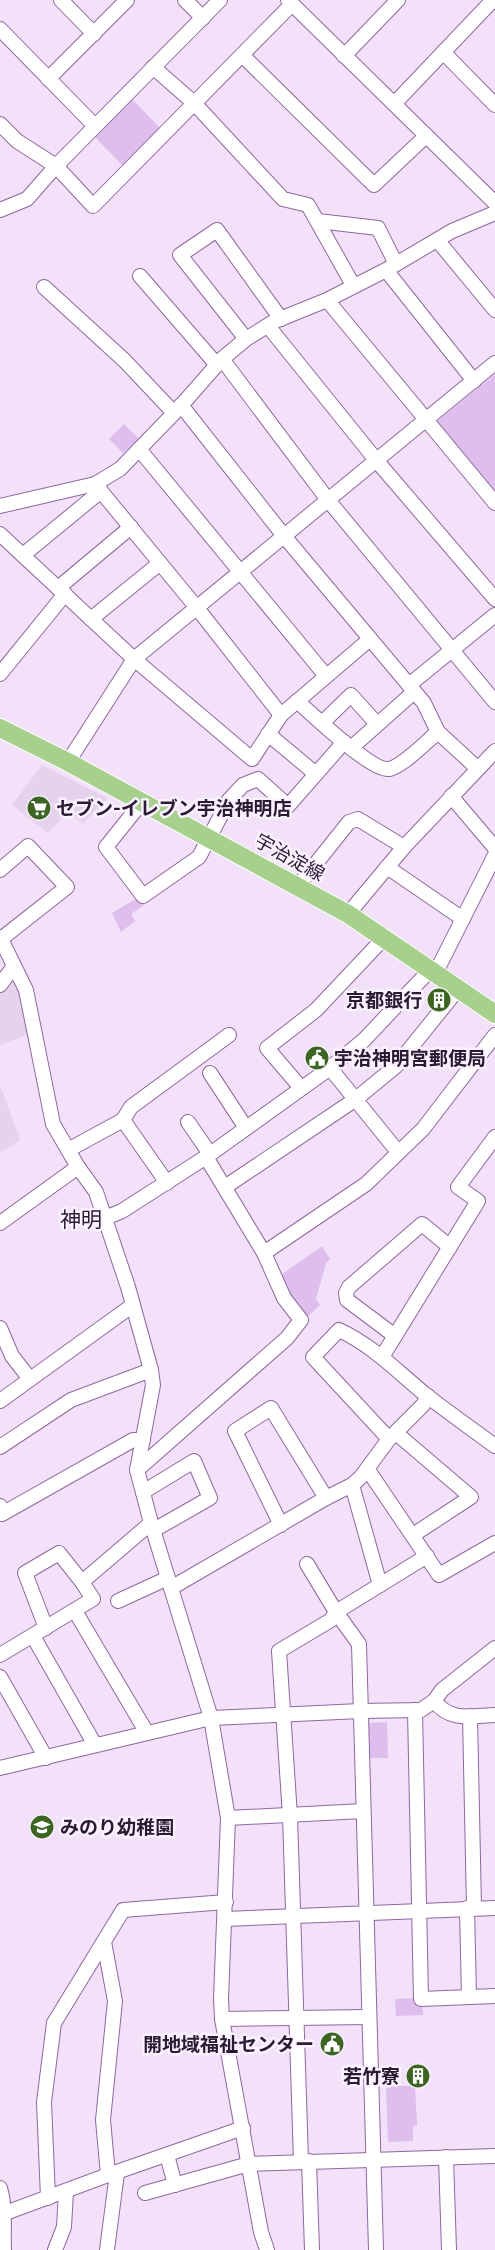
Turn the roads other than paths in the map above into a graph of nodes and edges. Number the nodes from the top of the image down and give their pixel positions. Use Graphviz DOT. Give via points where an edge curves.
graph roads {
  1 [pos="61,0"];
  2 [pos="127,0"];
  3 [pos="185,0"];
  4 [pos="220,0"];
  5 [pos="398,0"];
  6 [pos="290,2"];
  7 [pos="493,4"];
  8 [pos="203,18"];
  9 [pos="0,28"];
  10 [pos="94,34"];
  11 [pos="443,52"];
  12 [pos="242,54"];
  13 [pos="344,56"];
  14 [pos="153,68"];
  15 [pos="48,79"];
  16 [pos="194,104"];
  17 [pos="394,104"];
  18 [pos="495,105"];
  19 [pos="0,124"];
  20 [pos="95,126"];
  21 [pos="426,136"];
  22 [pos="56,166"];
  23 [pos="495,203"];
  24 [pos="0,210"];
  25 [pos="495,213"];
  26 [pos="318,221"];
  27 [pos="438,241"];
  28 [pos="391,267"];
  29 [pos="140,276"];
  30 [pos="353,285"];
  31 [pos="44,287"];
  32 [pos="327,300"];
  33 [pos="495,310"];
  34 [pos="281,319"];
  35 [pos="268,326"];
  36 [pos="246,339"];
  37 [pos="219,362"];
  38 [pos="495,363"];
  39 [pos="474,380"];
  40 [pos="178,409"];
  41 [pos="426,419"];
  42 [pos="140,448"];
  43 [pos="376,460"];
  44 [pos="98,488"];
  45 [pos="328,500"];
  46 [pos="495,503"];
  47 [pos="0,506"];
  48 [pos="131,527"];
  49 [pos="0,534"];
  50 [pos="284,536"];
  51 [pos="23,555"];
  52 [pos="160,564"];
  53 [pos="240,572"];
  54 [pos="62,591"];
  55 [pos="495,599"];
  56 [pos="197,608"];
  57 [pos="495,615"];
  58 [pos="91,619"];
  59 [pos="370,639"];
  60 [pos="452,650"];
  61 [pos="134,659"];
  62 [pos="3,666"];
  63 [pos="326,676"];
  64 [pos="412,689"];
  65 [pos="297,701"];
  66 [pos="495,702"];
  67 [pos="281,715"];
  68 [pos="322,723"];
  69 [pos="377,724"];
  70 [pos="0,728"];
  71 [pos="438,732"];
  72 [pos="268,734"];
  73 [pos="347,745"];
  74 [pos="495,750"];
  75 [pos="68,762"];
  76 [pos="477,768"];
  77 [pos="316,774"];
  78 [pos="451,796"];
  79 [pos="142,802"];
  80 [pos="210,837"];
  81 [pos="404,846"];
  82 [pos="495,848"];
  83 [pos="495,855"];
  84 [pos="387,867"];
  85 [pos="0,870"];
  86 [pos="298,886"];
  87 [pos="348,914"];
  88 [pos="463,919"];
  89 [pos="0,938"];
  90 [pos="384,938"];
  91 [pos="14,966"];
  92 [pos="433,972"];
  93 [pos="0,985"];
  94 [pos="458,990"];
  95 [pos="495,1014"];
  96 [pos="229,1035"];
  97 [pos="495,1036"];
  98 [pos="330,1068"];
  99 [pos="210,1073"];
  100 [pos="301,1088"];
  101 [pos="356,1099"];
  102 [pos="123,1120"];
  103 [pos="188,1122"];
  104 [pos="246,1128"];
  105 [pos="495,1137"];
  106 [pos="68,1150"];
  107 [pos="398,1152"];
  108 [pos="208,1156"];
  109 [pos="78,1167"];
  110 [pos="167,1183"];
  111 [pos="225,1187"];
  112 [pos="105,1218"];
  113 [pos="0,1223"];
  114 [pos="450,1246"];
  115 [pos="264,1253"];
  116 [pos="133,1305"];
  117 [pos="0,1328"];
  118 [pos="395,1336"];
  119 [pos="382,1358"];
  120 [pos="151,1370"];
  121 [pos="30,1379"];
  122 [pos="428,1396"];
  123 [pos="0,1401"];
  124 [pos="393,1436"];
  125 [pos="143,1440"];
  126 [pos="495,1446"];
  127 [pos="0,1447"];
  128 [pos="137,1470"];
  129 [pos="368,1470"];
  130 [pos="352,1485"];
  131 [pos="143,1492"];
  132 [pos="326,1498"];
  133 [pos="0,1506"];
  134 [pos="281,1525"];
  135 [pos="153,1526"];
  136 [pos="413,1535"];
  137 [pos="495,1543"];
  138 [pos="427,1556"];
  139 [pos="307,1564"];
  140 [pos="82,1582"];
  141 [pos="170,1583"];
  142 [pos="380,1585"];
  143 [pos="118,1601"];
  144 [pos="75,1611"];
  145 [pos="336,1612"];
  146 [pos="46,1628"];
  147 [pos="33,1636"];
  148 [pos="495,1648"];
  149 [pos="0,1655"];
  150 [pos="0,1677"];
  151 [pos="434,1701"];
  152 [pos="416,1710"];
  153 [pos="360,1711"];
  154 [pos="283,1715"];
  155 [pos="495,1715"];
  156 [pos="470,1716"];
  157 [pos="211,1718"];
  158 [pos="147,1733"];
  159 [pos="95,1745"];
  160 [pos="46,1758"];
  161 [pos="0,1768"];
  162 [pos="363,1811"];
  163 [pos="290,1816"];
  164 [pos="228,1818"];
  165 [pos="226,1902"];
  166 [pos="470,1908"];
  167 [pos="495,1908"];
  168 [pos="421,1910"];
  169 [pos="366,1913"];
  170 [pos="293,1916"];
  171 [pos="225,1919"];
  172 [pos="104,1942"];
  173 [pos="495,1996"];
  174 [pos="470,1997"];
  175 [pos="369,2016"];
  176 [pos="297,2018"];
  177 [pos="222,2019"];
  178 [pos="242,2128"];
  179 [pos="167,2155"];
  180 [pos="495,2156"];
  181 [pos="446,2157"];
  182 [pos="374,2158"];
  183 [pos="305,2161"];
  184 [pos="249,2164"];
  185 [pos="112,2174"];
  186 [pos="174,2185"];
  187 [pos="0,2188"];
  188 [pos="66,2191"];
  189 [pos="145,2193"];
  190 [pos="48,2198"];
  191 [pos="2,2215"];
  192 [pos="4,2250"];
  193 [pos="55,2250"];
  194 [pos="107,2250"];
  195 [pos="267,2250"];
  196 [pos="312,2250"];
  197 [pos="376,2250"];
  198 [pos="449,2250"];
  1 -- 10 [label="street"];
  2 -- 10 [label="street"];
  3 -- 8 [label="street"];
  4 -- 8 [label="street"];
  5 -- 13 [label="street"];
  6 -- 12 [label="street"];
  6 -- 13 [label="street"];
  7 -- 11 [label="street"];
  8 -- 14 [label="street"];
  9 -- 15 [label="street"];
  10 -- 15 [label="street"];
  11 -- 17 [label="street"];
  11 -- 18 [label="street"];
  12 -- 16 [label="street"];
  12 -- 21 [label="street" via="374,186"];
  13 -- 17 [label="street"];
  14 -- 16 [label="street"];
  14 -- 20 [label="street"];
  15 -- 20 [label="street"];
  16 -- 22 [label="street" via="93,206"];
  16 -- 26 [label="street" via="283,199 308,205"];
  17 -- 21 [label="street"];
  19 -- 22 [label="street" via="17,140"];
  20 -- 22 [label="street"];
  21 -- 23 [label="street"];
  22 -- 24 [label="street" via="27,199"];
  25 -- 27 [label="street" via="452,231"];
  26 -- 28 [label="street" via="378,228"];
  26 -- 30 [label="street"];
  27 -- 28 [label="street"];
  27 -- 33 [label="street"];
  28 -- 30 [label="street"];
  28 -- 39 [label="street"];
  29 -- 37 [label="street"];
  30 -- 32 [label="street"];
  31 -- 40 [label="street"];
  32 -- 34 [label="street"];
  32 -- 41 [label="street"];
  34 -- 35 [label="street"];
  34 -- 36 [label="street" via="217,230 180,255"];
  35 -- 36 [label="street"];
  35 -- 43 [label="street"];
  36 -- 37 [label="street"];
  37 -- 40 [label="street"];
  37 -- 45 [label="street"];
  38 -- 39 [label="street"];
  39 -- 41 [label="street"];
  40 -- 42 [label="street"];
  40 -- 50 [label="street"];
  41 -- 43 [label="street"];
  41 -- 46 [label="street"];
  42 -- 44 [label="street"];
  42 -- 53 [label="street"];
  43 -- 45 [label="street"];
  43 -- 55 [label="street"];
  44 -- 47 [label="street"];
  44 -- 48 [label="street"];
  44 -- 51 [label="street"];
  45 -- 50 [label="street"];
  45 -- 60 [label="street"];
  48 -- 52 [label="street"];
  48 -- 54 [label="street"];
  49 -- 51 [label="street"];
  50 -- 53 [label="street"];
  50 -- 59 [label="street"];
  51 -- 54 [label="street"];
  52 -- 56 [label="street"];
  52 -- 58 [label="street"];
  53 -- 56 [label="street"];
  53 -- 63 [label="street"];
  54 -- 58 [label="street"];
  54 -- 62 [label="street"];
  56 -- 61 [label="street"];
  56 -- 67 [label="street"];
  57 -- 60 [label="street"];
  58 -- 61 [label="street"];
  59 -- 63 [label="street"];
  59 -- 64 [label="street"];
  60 -- 64 [label="street"];
  60 -- 66 [label="street"];
  61 -- 72 [label="street" via="252,759"];
  61 -- 75 [label="street"];
  63 -- 65 [label="street"];
  64 -- 69 [label="street"];
  64 -- 71 [label="street" via="424,703"];
  65 -- 67 [label="street"];
  65 -- 68 [label="street"];
  67 -- 72 [label="street"];
  68 -- 69 [label="street" via="351,695"];
  68 -- 73 [label="street"];
  69 -- 73 [label="street"];
  70 -- 75 [label="main road, 宇治淀線"];
  71 -- 73 [label="street" via="389,769 381,769"];
  71 -- 76 [label="street"];
  72 -- 77 [label="street"];
  73 -- 77 [label="street"];
  74 -- 76 [label="street"];
  75 -- 79 [label="main road, 宇治淀線"];
  76 -- 78 [label="street"];
  77 -- 80 [label="street" via="288,806 258,779 243,785 229,800"];
  78 -- 81 [label="street"];
  78 -- 82 [label="street"];
  79 -- 80 [label="main road, 宇治淀線"];
  79 -- 80 [label="street" via="106,848 143,896 200,857"];
  80 -- 86 [label="main road, 宇治淀線"];
  81 -- 84 [label="street"];
  81 -- 86 [label="street" via="358,818 349,822"];
  83 -- 88 [label="street"];
  84 -- 87 [label="street"];
  84 -- 88 [label="street"];
  85 -- 89 [label="street" via="28,846 67,887"];
  86 -- 87 [label="main road, 宇治淀線"];
  87 -- 90 [label="main road, 宇治淀線"];
  88 -- 92 [label="street"];
  89 -- 91 [label="street"];
  90 -- 92 [label="main road, 宇治淀線"];
  90 -- 100 [label="street" via="316,1010 267,1048"];
  91 -- 93 [label="street"];
  91 -- 106 [label="street" via="26,990 54,1124"];
  92 -- 94 [label="main road, 宇治淀線"];
  92 -- 98 [label="street" via="364,1040"];
  94 -- 95 [label="main road, 宇治淀線"];
  94 -- 101 [label="street" via="396,1066"];
  96 -- 102 [label="street" via="132,1107"];
  97 -- 107 [label="street" via="424,1129"];
  98 -- 100 [label="street"];
  98 -- 101 [label="street"];
  99 -- 104 [label="street"];
  100 -- 104 [label="street"];
  101 -- 107 [label="street"];
  101 -- 111 [label="street"];
  102 -- 106 [label="street"];
  102 -- 110 [label="street"];
  103 -- 108 [label="street"];
  104 -- 108 [label="street"];
  105 -- 114 [label="street" via="458,1187 478,1201"];
  106 -- 109 [label="street"];
  107 -- 115 [label="street" via="366,1184"];
  108 -- 110 [label="street"];
  108 -- 111 [label="street"];
  109 -- 112 [label="street" via="96,1192"];
  109 -- 113 [label="street"];
  110 -- 112 [label="street"];
  111 -- 115 [label="street"];
  112 -- 116 [label="street"];
  114 -- 118 [label="street"];
  114 -- 118 [label="street" via="422,1224 349,1288 347,1300"];
  115 -- 128 [label="street" via="284,1298 301,1320 287,1338"];
  116 -- 120 [label="street"];
  116 -- 121 [label="street"];
  117 -- 121 [label="street" via="12,1356"];
  118 -- 119 [label="street"];
  119 -- 122 [label="street"];
  119 -- 124 [label="street" via="339,1330 313,1357"];
  120 -- 125 [label="street" via="153,1385"];
  120 -- 127 [label="street" via="71,1400"];
  121 -- 123 [label="street"];
  122 -- 124 [label="street"];
  122 -- 126 [label="street"];
  124 -- 129 [label="street"];
  124 -- 136 [label="street" via="471,1497"];
  125 -- 128 [label="street"];
  125 -- 133 [label="street" via="133,1440 2,1514"];
  128 -- 131 [label="street"];
  129 -- 130 [label="street"];
  129 -- 136 [label="street"];
  130 -- 132 [label="street"];
  130 -- 142 [label="street"];
  131 -- 135 [label="street"];
  131 -- 135 [label="street" via="194,1460 210,1498"];
  132 -- 134 [label="street"];
  132 -- 134 [label="street" via="271,1408 235,1431"];
  134 -- 141 [label="street"];
  135 -- 140 [label="street"];
  135 -- 141 [label="street"];
  136 -- 138 [label="street"];
  137 -- 138 [label="street" via="439,1574"];
  138 -- 142 [label="street"];
  139 -- 145 [label="street"];
  140 -- 144 [label="street" via="93,1599"];
  140 -- 146 [label="street" via="59,1553 25,1573"];
  141 -- 143 [label="street"];
  141 -- 157 [label="street"];
  142 -- 145 [label="street"];
  144 -- 146 [label="street"];
  144 -- 158 [label="street"];
  145 -- 153 [label="street" via="360,1644"];
  145 -- 154 [label="street" via="331,1620 279,1651"];
  146 -- 147 [label="street"];
  147 -- 149 [label="street"];
  147 -- 159 [label="street"];
  148 -- 151 [label="street" via="442,1690"];
  150 -- 160 [label="street"];
  151 -- 152 [label="street"];
  151 -- 156 [label="street" via="442,1711"];
  152 -- 153 [label="street"];
  152 -- 168 [label="street"];
  153 -- 154 [label="street"];
  153 -- 162 [label="street"];
  154 -- 157 [label="street"];
  154 -- 163 [label="street"];
  155 -- 156 [label="street"];
  156 -- 166 [label="street"];
  157 -- 158 [label="street"];
  157 -- 164 [label="street"];
  158 -- 159 [label="street"];
  159 -- 160 [label="street"];
  160 -- 161 [label="street"];
  162 -- 163 [label="street"];
  162 -- 169 [label="street"];
  163 -- 164 [label="street"];
  163 -- 170 [label="street"];
  164 -- 165 [label="street"];
  165 -- 171 [label="street"];
  165 -- 172 [label="street" via="123,1910"];
  166 -- 167 [label="street"];
  166 -- 168 [label="street"];
  166 -- 174 [label="street"];
  168 -- 169 [label="street"];
  168 -- 174 [label="street" via="422,1999"];
  169 -- 170 [label="street"];
  169 -- 175 [label="street"];
  170 -- 171 [label="street"];
  170 -- 176 [label="street"];
  171 -- 177 [label="street"];
  172 -- 185 [label="street" via="115,2001 103,2120"];
  172 -- 190 [label="street" via="54,2023 44,2102"];
  173 -- 174 [label="street"];
  175 -- 176 [label="street"];
  175 -- 182 [label="street"];
  176 -- 177 [label="street"];
  176 -- 183 [label="street"];
  177 -- 178 [label="street"];
  178 -- 179 [label="street"];
  178 -- 184 [label="street"];
  179 -- 185 [label="street"];
  179 -- 186 [label="street"];
  180 -- 181 [label="street"];
  181 -- 182 [label="street"];
  181 -- 198 [label="street"];
  182 -- 183 [label="street"];
  182 -- 197 [label="street"];
  183 -- 184 [label="street"];
  183 -- 196 [label="street"];
  184 -- 186 [label="street"];
  184 -- 195 [label="street"];
  185 -- 188 [label="street"];
  185 -- 194 [label="street"];
  186 -- 189 [label="street"];
  187 -- 191 [label="street" via="5,2204"];
  188 -- 190 [label="street"];
  188 -- 193 [label="street" via="64,2226"];
  190 -- 191 [label="street"];
  191 -- 192 [label="street"];
}
